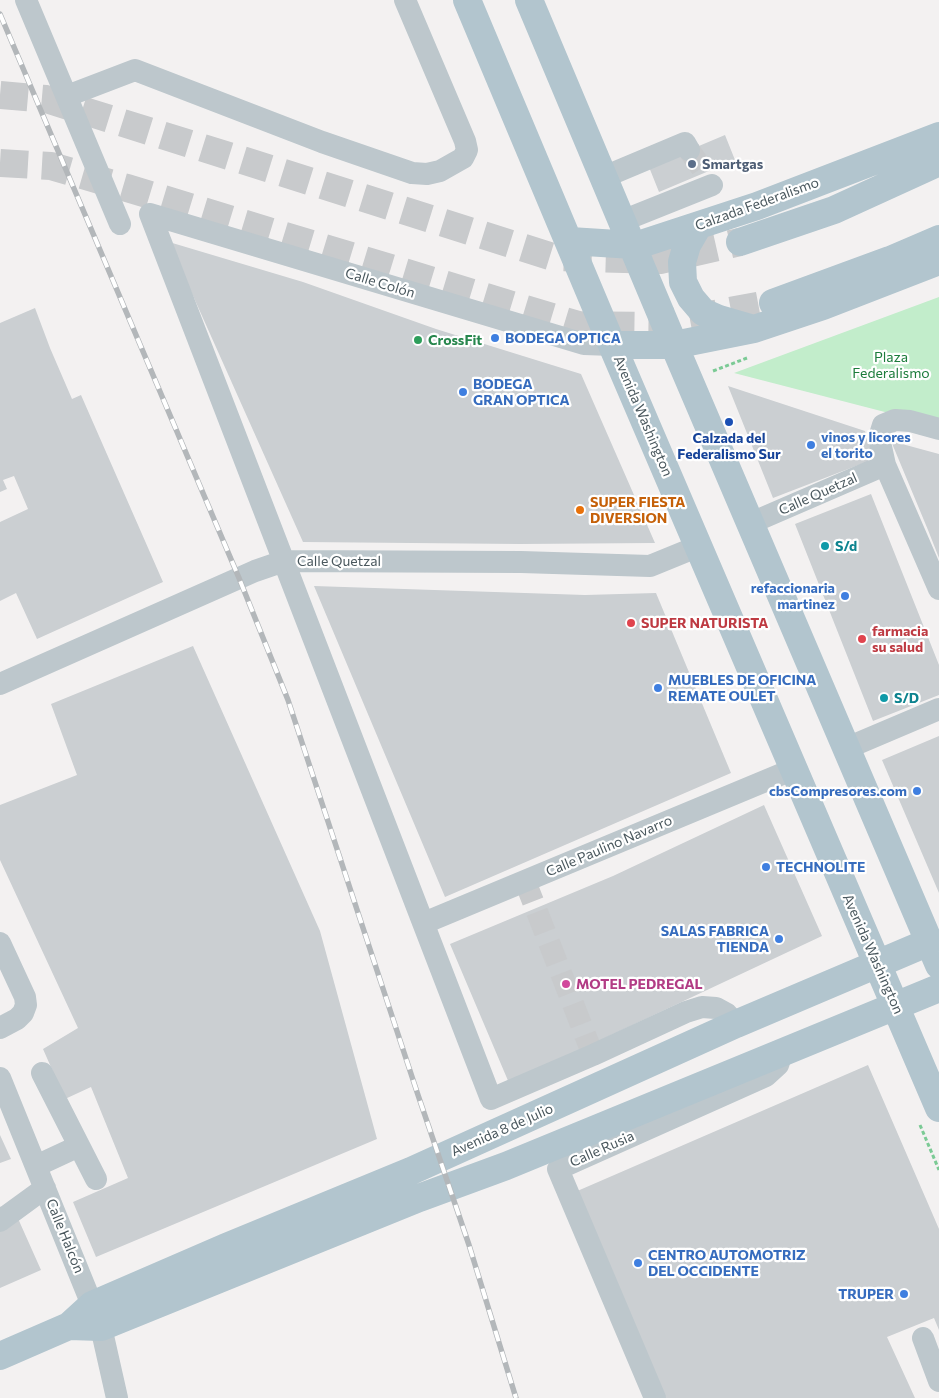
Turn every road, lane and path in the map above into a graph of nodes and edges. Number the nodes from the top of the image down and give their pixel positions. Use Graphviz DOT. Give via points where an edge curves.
graph roads {
  1 [pos="26,0"];
  2 [pos="405,0"];
  3 [pos="467,0"];
  4 [pos="529,0"];
  5 [pos="67,96"];
  6 [pos="939,136"];
  7 [pos="689,150"];
  8 [pos="939,162"];
  9 [pos="604,178"];
  10 [pos="731,215"];
  11 [pos="622,221"];
  12 [pos="120,224"];
  13 [pos="698,226"];
  14 [pos="939,239"];
  15 [pos="570,241"];
  16 [pos="740,242"];
  17 [pos="633,246"];
  18 [pos="939,261"];
  19 [pos="773,303"];
  20 [pos="754,330"];
  21 [pos="612,345"];
  22 [pos="674,345"];
  23 [pos="939,429"];
  24 [pos="885,464"];
  25 [pos="751,523"];
  26 [pos="699,546"];
  27 [pos="284,560"];
  28 [pos="939,589"];
  29 [pos="0,684"];
  30 [pos="939,709"];
  31 [pos="847,748"];
  32 [pos="794,769"];
  33 [pos="424,923"];
  34 [pos="0,943"];
  35 [pos="936,948"];
  36 [pos="877,965"];
  37 [pos="939,988"];
  38 [pos="896,1007"];
  39 [pos="736,1024"];
  40 [pos="0,1028"];
  41 [pos="782,1053"];
  42 [pos="42,1073"];
  43 [pos="0,1078"];
  44 [pos="939,1108"];
  45 [pos="79,1146"];
  46 [pos="36,1166"];
  47 [pos="96,1179"];
  48 [pos="45,1188"];
  49 [pos="0,1221"];
  50 [pos="96,1316"];
  51 [pos="923,1338"];
  52 [pos="0,1356"];
  53 [pos="939,1381"];
  54 [pos="117,1398"];
  55 [pos="655,1398"];
  1 -- 5 [label="street"];
  2 -- 5 [label="street" via="467,150 463,158 440,171 412,173 135,70"];
  3 -- 15 [label="main road, Avenida Washington"];
  4 -- 9 [label="main road"];
  5 -- 12 [label="street"];
  6 -- 10 [label="main road, Calzada Federalismo"];
  7 -- 9 [label="street" via="685,143"];
  8 -- 16 [label="main road" via="834,210"];
  9 -- 11 [label="main road"];
  10 -- 11 [label="street" via="708,179"];
  10 -- 13 [label="main road, Calzada Federalismo"];
  11 -- 17 [label="main road"];
  13 -- 17 [label="main road, Calzada Federalismo"];
  13 -- 20 [label="main road" via="686,245 682,262 683,282 691,298 703,312"];
  14 -- 19 [label="main road"];
  15 -- 17 [label="main road, Calzada Federalismo"];
  15 -- 21 [label="main road, Avenida Washington"];
  17 -- 22 [label="main road"];
  18 -- 20 [label="main road"];
  20 -- 22 [label="main road"];
  21 -- 22 [label="main road"];
  21 -- 26 [label="main road, Avenida Washington"];
  21 -- 27 [label="street, Calle Colón" via="584,344 150,214"];
  22 -- 25 [label="main road"];
  23 -- 24 [label="street" via="910,421 895,420 882,425 879,438"];
  24 -- 25 [label="street, Calle Quetzal"];
  24 -- 28 [label="street"];
  25 -- 31 [label="main road"];
  26 -- 27 [label="street, Calle Quetzal" via="650,566"];
  26 -- 32 [label="main road, Avenida Washington"];
  27 -- 29 [label="street, Calle Quetzal"];
  27 -- 33 [label="street"];
  30 -- 31 [label="street"];
  31 -- 35 [label="main road"];
  32 -- 33 [label="street, Calle Paulino Navarro"];
  32 -- 36 [label="main road, Avenida Washington"];
  33 -- 39 [label="street" via="491,1099 702,1007 716,1008"];
  34 -- 40 [label="street" via="26,1005 17,1019"];
  35 -- 36 [label="main road, Avenida 8 de Julio"];
  36 -- 38 [label="main road, Avenida Washington"];
  36 -- 39 [label="main road, Avenida 8 de Julio"];
  37 -- 38 [label="main road, Avenida 8 de Julio"];
  38 -- 41 [label="main road, Avenida 8 de Julio"];
  38 -- 44 [label="main road, Avenida Washington"];
  39 -- 50 [label="main road, Avenida 8 de Julio" via="420,1167 226,1247"];
  41 -- 50 [label="main road, Avenida 8 de Julio" via="506,1166"];
  41 -- 55 [label="street, Calle Rusia" via="778,1065 766,1076 558,1169"];
  42 -- 45 [label="street"];
  43 -- 46 [label="street, Calle Halcón"];
  45 -- 46 [label="street"];
  45 -- 47 [label="street"];
  46 -- 48 [label="street, Calle Halcón"];
  48 -- 49 [label="street"];
  48 -- 50 [label="street, Calle Halcón"];
  50 -- 52 [label="main road, Avenida 8 de Julio"];
  50 -- 54 [label="street, Calle Halcón"];
  51 -- 53 [label="street"];
}
